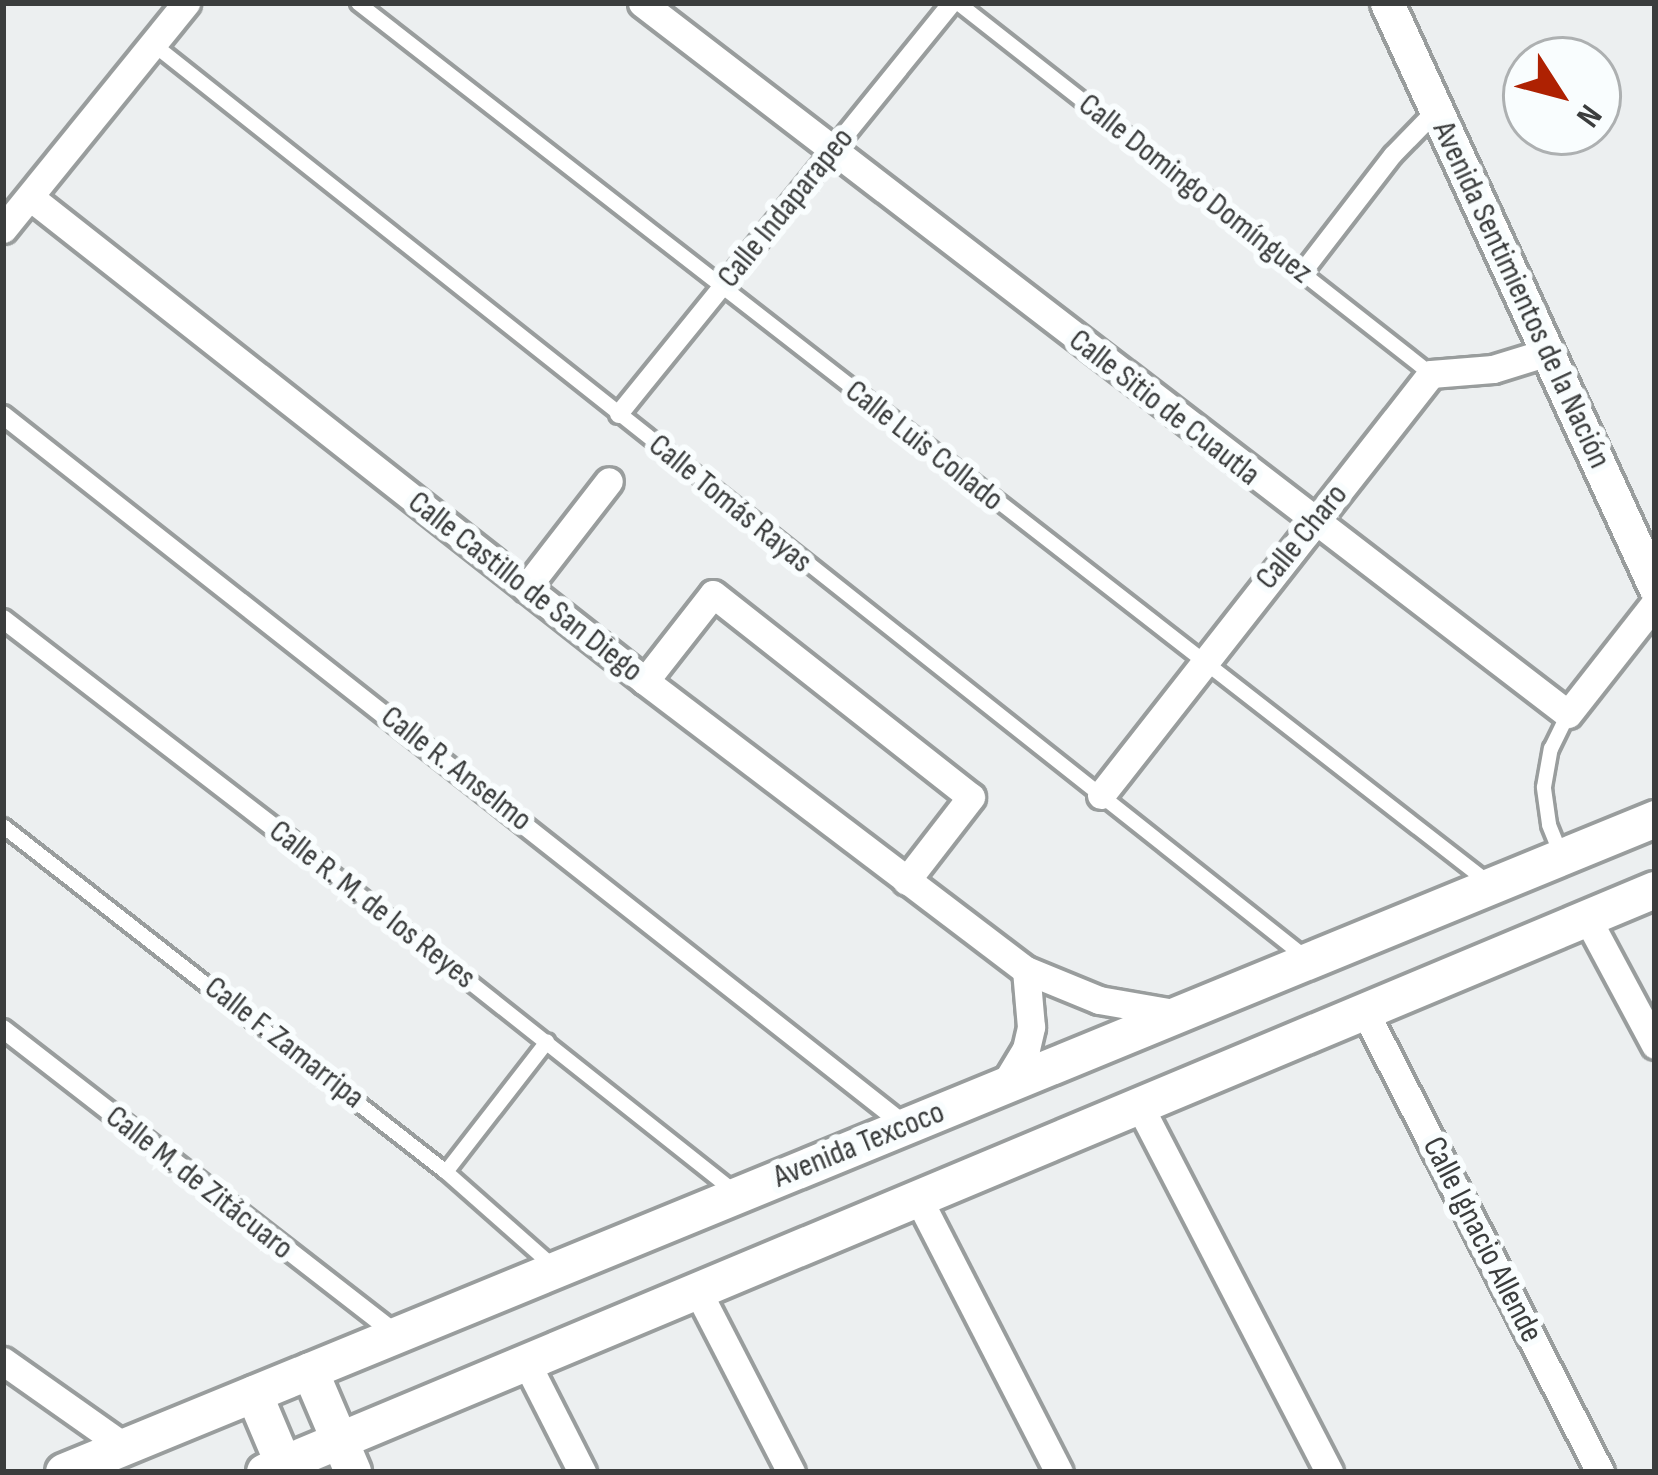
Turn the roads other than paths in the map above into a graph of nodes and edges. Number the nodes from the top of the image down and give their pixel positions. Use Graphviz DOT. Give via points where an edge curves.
graph roads {
  1 [pos="186,3"];
  2 [pos="358,3"];
  3 [pos="643,3"];
  4 [pos="955,3"];
  5 [pos="1387,3"];
  6 [pos="153,44"];
  7 [pos="1436,111"];
  8 [pos="832,151"];
  9 [pos="13,212"];
  10 [pos="1302,273"];
  11 [pos="720,289"];
  12 [pos="1547,352"];
  13 [pos="1431,374"];
  14 [pos="619,414"];
  15 [pos="3,415"];
  16 [pos="609,481"];
  17 [pos="1314,524"];
  18 [pos="1651,568"];
  19 [pos="526,588"];
  20 [pos="1655,603"];
  21 [pos="3,620"];
  22 [pos="1203,661"];
  23 [pos="645,681"];
  24 [pos="1568,715"];
  25 [pos="1101,795"];
  26 [pos="1655,819"];
  27 [pos="3,826"];
  28 [pos="302,850"];
  29 [pos="1563,860"];
  30 [pos="906,881"];
  31 [pos="1493,886"];
  32 [pos="1655,890"];
  33 [pos="1588,918"];
  34 [pos="1310,961"];
  35 [pos="1026,970"];
  36 [pos="1364,1009"];
  37 [pos="1174,1013"];
  38 [pos="3,1029"];
  39 [pos="547,1042"];
  40 [pos="1655,1045"];
  41 [pos="1003,1087"];
  42 [pos="1139,1105"];
  43 [pos="905,1126"];
  44 [pos="446,1172"];
  45 [pos="738,1195"];
  46 [pos="917,1196"];
  47 [pos="557,1269"];
  48 [pos="696,1288"];
  49 [pos="397,1335"];
  50 [pos="525,1360"];
  51 [pos="3,1361"];
  52 [pos="310,1371"];
  53 [pos="254,1394"];
  54 [pos="125,1447"];
  55 [pos="346,1457"];
  56 [pos="278,1470"];
  57 [pos="64,1472"];
  58 [pos="582,1472"];
  59 [pos="791,1472"];
  60 [pos="1059,1472"];
  61 [pos="1329,1472"];
  62 [pos="1600,1472"];
  1 -- 6 [label="street"];
  2 -- 11 [label="lane, Calle Luis Collado"];
  3 -- 8 [label="street, Calle Sitio de Cuautla"];
  4 -- 8 [label="street, Calle Indaparapeo"];
  4 -- 10 [label="lane, Calle Domingo Domínguez"];
  5 -- 7 [label="street, Avenida Sentimientos de la Nación"];
  6 -- 9 [label="street"];
  6 -- 14 [label="lane, Calle Tomás Rayas"];
  7 -- 10 [label="street"];
  7 -- 12 [label="street, Avenida Sentimientos de la Nación"];
  8 -- 11 [label="street, Calle Indaparapeo"];
  8 -- 17 [label="street, Calle Sitio de Cuautla"];
  9 -- 19 [label="street, Calle Castillo de San Diego"];
  10 -- 13 [label="lane, Calle Domingo Domínguez"];
  11 -- 14 [label="street, Calle Indaparapeo"];
  11 -- 22 [label="lane, Calle Luis Collado"];
  12 -- 13 [label="street" via="1492,369"];
  12 -- 18 [label="street, Avenida Sentimientos de la Nación"];
  13 -- 17 [label="street, Calle Charo"];
  14 -- 25 [label="lane, Calle Tomás Rayas"];
  15 -- 43 [label="street, Calle R. Anselmo"];
  16 -- 19 [label="street"];
  17 -- 22 [label="street, Calle Charo"];
  17 -- 24 [label="street, Calle Sitio de Cuautla"];
  19 -- 23 [label="street, Calle Castillo de San Diego"];
  20 -- 24 [label="street"];
  21 -- 28 [label="street, Calle R. M. de los Reyes"];
  22 -- 25 [label="street, Calle Charo"];
  22 -- 31 [label="lane, Calle Luis Collado"];
  23 -- 30 [label="street, Calle Castillo de San Diego"];
  23 -- 30 [label="street" via="713,594 971,797"];
  24 -- 29 [label="lane" via="1544,787"];
  25 -- 34 [label="lane, Calle Tomás Rayas"];
  26 -- 29 [label="main road, Avenida Texcoco"];
  27 -- 44 [label="lane, Calle F. Zamarripa"];
  28 -- 39 [label="lane, Calle R. M. de los Reyes"];
  29 -- 31 [label="main road, Avenida Texcoco"];
  30 -- 35 [label="street, Calle Castillo de San Diego"];
  31 -- 34 [label="main road, Avenida Texcoco"];
  32 -- 33 [label="main road, Avenida Texcoco"];
  33 -- 36 [label="main road, Avenida Texcoco"];
  33 -- 40 [label="street"];
  34 -- 37 [label="main road, Avenida Texcoco"];
  35 -- 37 [label="street, Calle Castillo de San Diego" via="1100,1000"];
  35 -- 41 [label="street" via="1031,1027"];
  36 -- 42 [label="main road, Avenida Texcoco"];
  36 -- 62 [label="street, Calle Ignacio Allende"];
  37 -- 41 [label="main road, Avenida Texcoco"];
  38 -- 49 [label="street, Calle M. de Zitácuaro"];
  39 -- 44 [label="lane"];
  39 -- 45 [label="lane, Calle R. M. de los Reyes"];
  41 -- 43 [label="main road, Avenida Texcoco"];
  42 -- 46 [label="main road, Avenida Texcoco"];
  42 -- 61 [label="street"];
  43 -- 45 [label="main road, Avenida Texcoco"];
  44 -- 47 [label="lane, Calle F. Zamarripa"];
  45 -- 47 [label="main road, Avenida Texcoco"];
  46 -- 48 [label="main road, Avenida Texcoco"];
  46 -- 60 [label="street"];
  47 -- 49 [label="main road, Avenida Texcoco"];
  48 -- 50 [label="main road, Avenida Texcoco"];
  48 -- 59 [label="street"];
  49 -- 52 [label="main road, Avenida Texcoco"];
  50 -- 55 [label="main road, Avenida Texcoco"];
  50 -- 58 [label="street"];
  51 -- 54 [label="street"];
  52 -- 53 [label="main road, Avenida Texcoco"];
  52 -- 55 [label="main road"];
  53 -- 54 [label="main road, Avenida Texcoco"];
  53 -- 56 [label="main road"];
  54 -- 57 [label="main road, Avenida Texcoco"];
  55 -- 56 [label="main road, Avenida Texcoco"];
}
